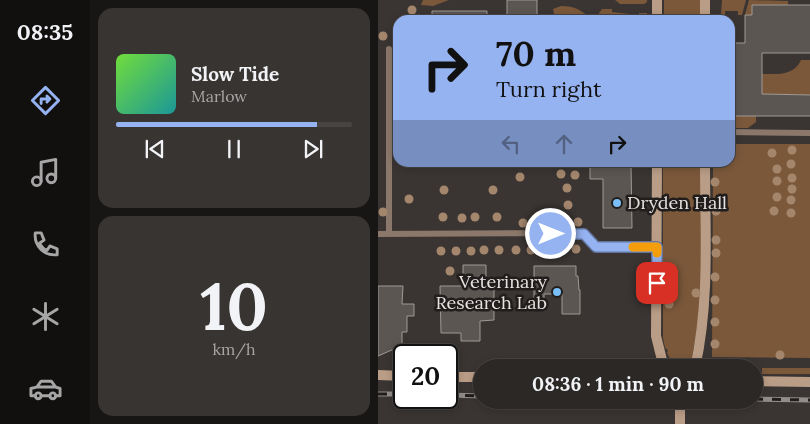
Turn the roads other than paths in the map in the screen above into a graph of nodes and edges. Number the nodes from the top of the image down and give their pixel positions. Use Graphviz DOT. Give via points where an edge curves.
graph roads {
  1 [pos="657,0"];
  2 [pos="705,0"];
  3 [pos="657,15"];
  4 [pos="705,15"];
  5 [pos="389,49"];
  6 [pos="735,132"];
  7 [pos="810,133"];
  8 [pos="657,167"];
  9 [pos="705,167"];
  10 [pos="378,234"];
  11 [pos="389,234"];
  12 [pos="657,247"];
  13 [pos="662,359"];
  14 [pos="697,359"];
  15 [pos="378,376"];
  16 [pos="393,376"];
  17 [pos="458,376"];
  18 [pos="473,377"];
  19 [pos="763,381"];
  20 [pos="810,382"];
  21 [pos="680,409"];
  22 [pos="680,424"];
  1 -- 3 [label="street"];
  2 -- 4 [label="street"];
  5 -- 11 [label="lane"];
  6 -- 7 [label="lane"];
  8 -- 12 [label="street"];
  9 -- 14 [label="street" via="705,293"];
  10 -- 11 [label="lane"];
  11 -- 12 [label="lane" via="584,234 596,247"];
  12 -- 13 [label="street" via="656,336"];
  15 -- 16 [label="street"];
  17 -- 18 [label="street"];
  19 -- 20 [label="street"];
  21 -- 22 [label="street"];
}
